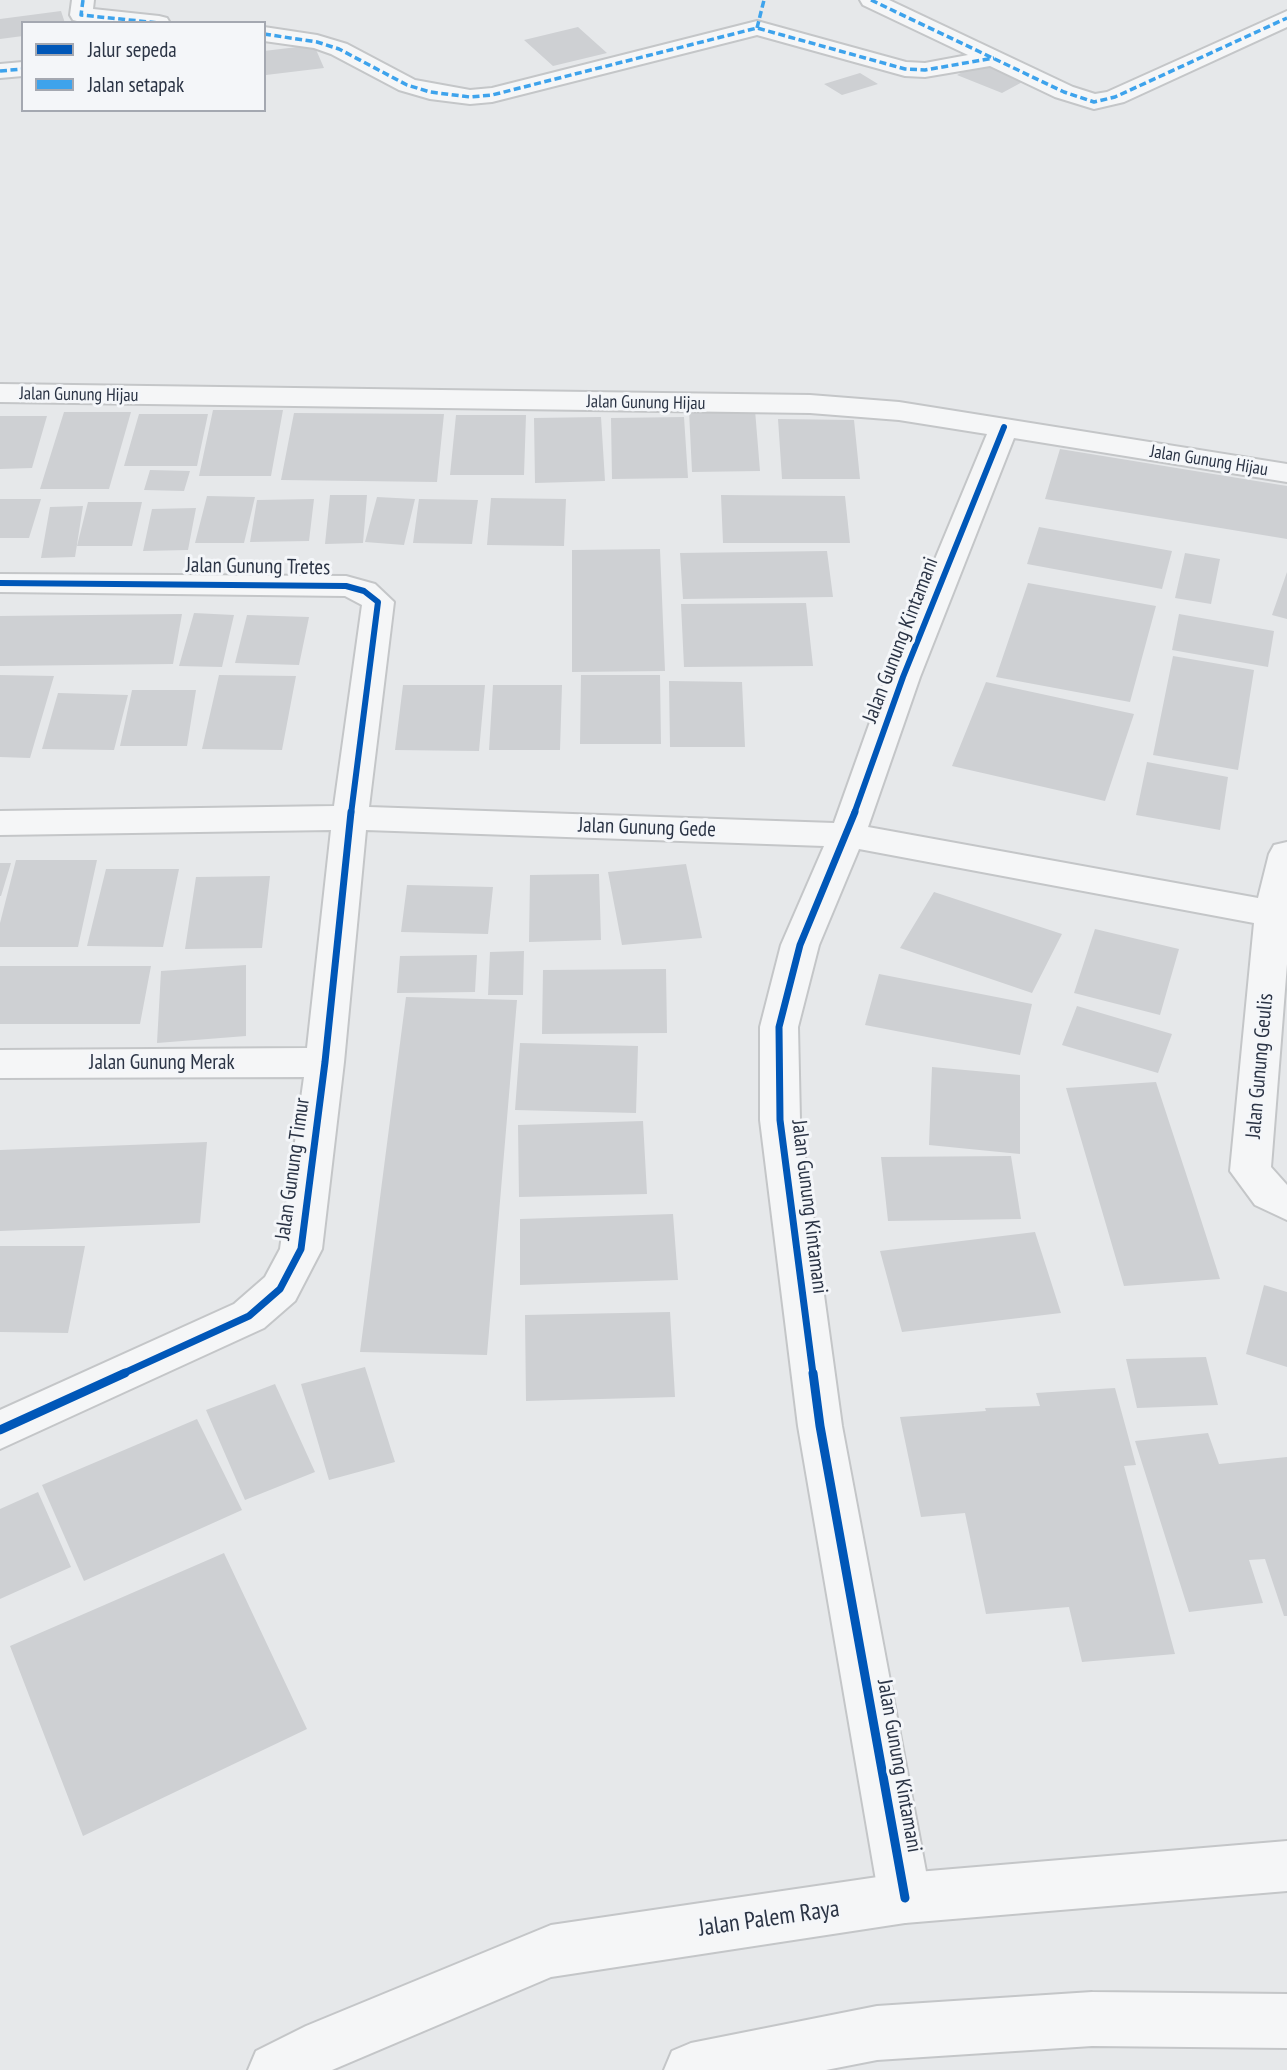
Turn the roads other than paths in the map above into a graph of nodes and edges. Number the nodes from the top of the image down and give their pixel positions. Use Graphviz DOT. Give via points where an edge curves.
graph roads {
  1 [pos="764,0"];
  2 [pos="871,0"];
  3 [pos="82,12"];
  4 [pos="1287,19"];
  5 [pos="145,21"];
  6 [pos="757,28"];
  7 [pos="266,34"];
  8 [pos="994,58"];
  9 [pos="21,69"];
  10 [pos="0,71"];
  11 [pos="0,393"];
  12 [pos="1004,427"];
  13 [pos="1287,473"];
  14 [pos="0,583"];
  15 [pos="350,818"];
  16 [pos="0,823"];
  17 [pos="847,835"];
  18 [pos="1287,854"];
  19 [pos="1280,914"];
  20 [pos="325,1062"];
  21 [pos="0,1064"];
  22 [pos="1287,1204"];
  23 [pos="12,1419"];
  24 [pos="1287,1866"];
  25 [pos="905,1898"];
  26 [pos="1287,2021"];
  27 [pos="275,2070"];
  28 [pos="691,2070"];
  1 -- 6 [label="street"];
  2 -- 8 [label="street"];
  3 -- 5 [label="street"];
  4 -- 8 [label="street" via="1115,97 1094,102"];
  6 -- 7 [label="street" via="470,97 407,85 317,42"];
  6 -- 8 [label="street" via="905,69 926,70"];
  9 -- 10 [label="street"];
  11 -- 12 [label="street, Jalan Gunung Hijau" via="810,404 899,411"];
  12 -- 13 [label="street, Jalan Gunung Hijau"];
  12 -- 17 [label="street, Jalan Gunung Kintamani" via="903,677"];
  14 -- 15 [label="street, Jalan Gunung Tretes" via="346,586 364,590 377,603"];
  15 -- 16 [label="street, Jalan Gunung Gede"];
  15 -- 17 [label="street, Jalan Gunung Gede"];
  15 -- 20 [label="street, Jalan Gunung Timur"];
  17 -- 19 [label="street, Jalan Gunung Gede"];
  17 -- 25 [label="street, Jalan Gunung Kintamani" via="800,945 779,1027 780,1120 820,1426"];
  18 -- 19 [label="street"];
  19 -- 22 [label="street, Jalan Gunung Geulis" via="1250,1171 1269,1194"];
  20 -- 21 [label="street, Jalan Gunung Merak"];
  20 -- 23 [label="street, Jalan Gunung Timur" via="301,1249 279,1289 249,1316"];
  24 -- 25 [label="street, Jalan Palem Raya"];
  25 -- 27 [label="street, Jalan Palem Raya" via="551,1951"];
  26 -- 28 [label="street" via="1091,2019 877,2034"];
}
